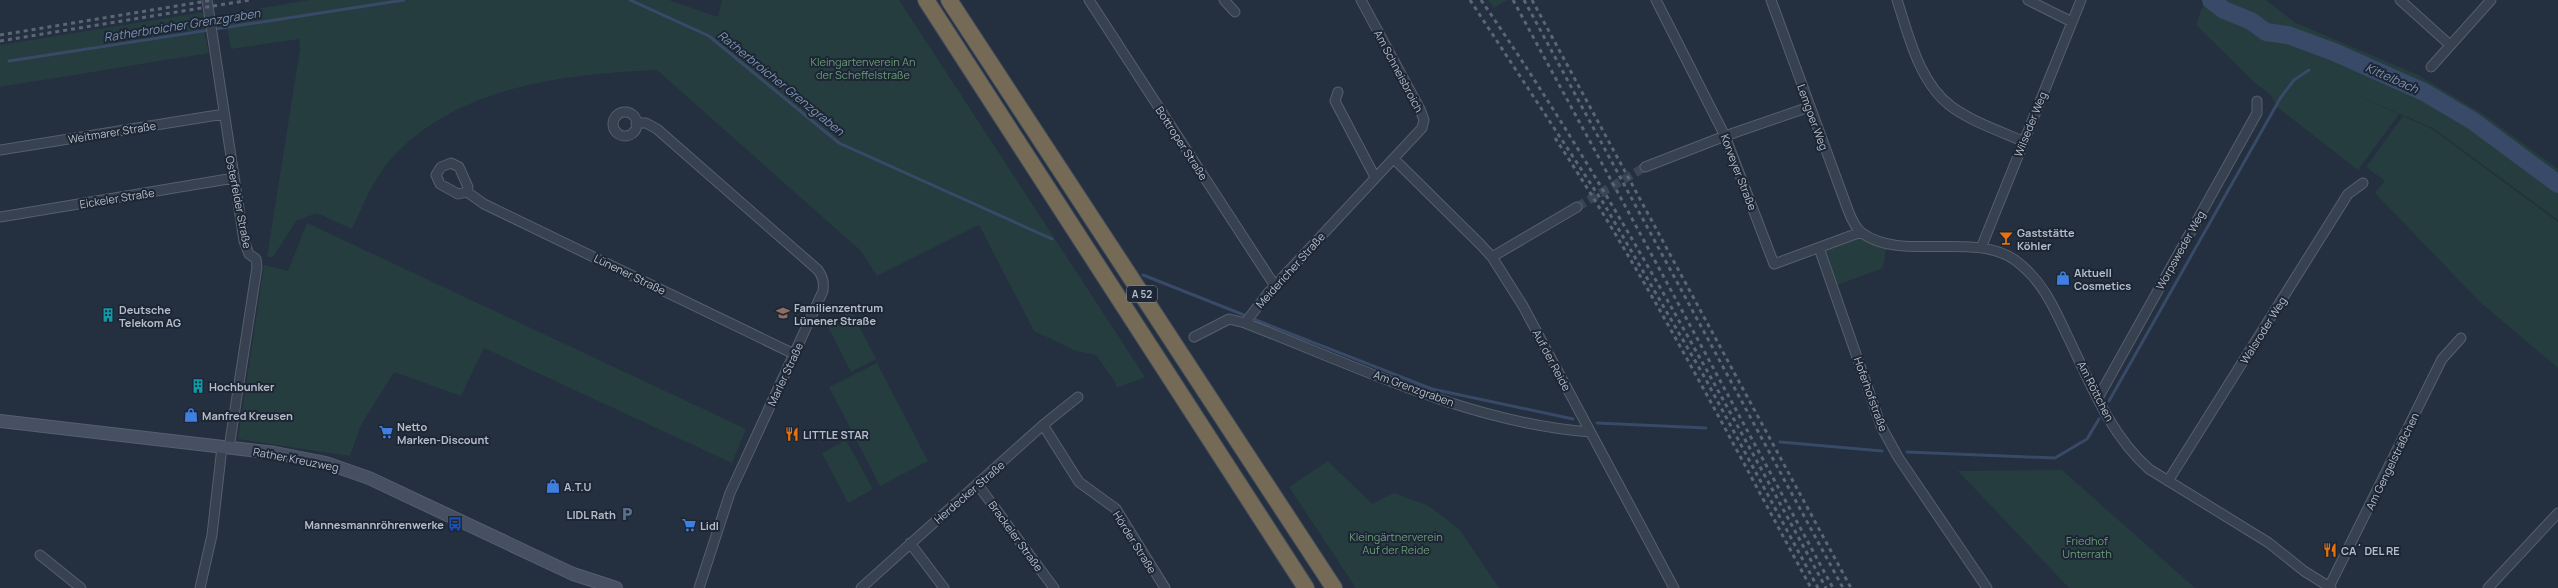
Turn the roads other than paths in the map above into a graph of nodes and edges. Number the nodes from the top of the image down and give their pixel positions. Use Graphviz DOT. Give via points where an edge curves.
graph roads {
  1 [pos="207,0"];
  2 [pos="926,0"];
  3 [pos="949,0"];
  4 [pos="1089,0"];
  5 [pos="1224,0"];
  6 [pos="1361,0"];
  7 [pos="1656,0"];
  8 [pos="1771,0"];
  9 [pos="1897,0"];
  10 [pos="2028,0"];
  11 [pos="2081,0"];
  12 [pos="2400,0"];
  13 [pos="2491,0"];
  14 [pos="1235,12"];
  15 [pos="2072,22"];
  16 [pos="2450,45"];
  17 [pos="2431,67"];
  18 [pos="1338,92"];
  19 [pos="2257,101"];
  20 [pos="1809,107"];
  21 [pos="224,114"];
  22 [pos="636,123"];
  23 [pos="1725,136"];
  24 [pos="2023,141"];
  25 [pos="0,150"];
  26 [pos="1394,159"];
  27 [pos="1645,167"];
  28 [pos="1375,177"];
  29 [pos="234,178"];
  30 [pos="2363,183"];
  31 [pos="467,192"];
  32 [pos="1577,207"];
  33 [pos="0,217"];
  34 [pos="1861,232"];
  35 [pos="1818,248"];
  36 [pos="1980,248"];
  37 [pos="1492,257"];
  38 [pos="1275,286"];
  39 [pos="1245,323"];
  40 [pos="1194,337"];
  41 [pos="2461,338"];
  42 [pos="794,354"];
  43 [pos="1078,397"];
  44 [pos="2098,398"];
  45 [pos="0,421"];
  46 [pos="1043,425"];
  47 [pos="1590,432"];
  48 [pos="225,447"];
  49 [pos="2168,481"];
  50 [pos="978,485"];
  51 [pos="2558,514"];
  52 [pos="910,543"];
  53 [pos="40,555"];
  54 [pos="81,588"];
  55 [pos="200,588"];
  56 [pos="616,588"];
  57 [pos="699,588"];
  58 [pos="861,588"];
  59 [pos="944,588"];
  60 [pos="1054,588"];
  61 [pos="1165,588"];
  62 [pos="1306,588"];
  63 [pos="1334,588"];
  64 [pos="1674,588"];
  65 [pos="1987,588"];
  66 [pos="2330,588"];
  67 [pos="2488,588"];
  1 -- 21 [label="street, Osterfelder Straße"];
  2 -- 62 [label="highway, A 52"];
  3 -- 63 [label="highway, A 52"];
  4 -- 38 [label="street, Bottroper Straße"];
  5 -- 14 [label="street"];
  6 -- 26 [label="street, Am Schneisbroich" via="1423,115 1424,124 1418,134"];
  7 -- 23 [label="street, Korveyer Straße"];
  8 -- 20 [label="street, Lemgoer Weg"];
  9 -- 24 [label="street" via="1916,56 1925,76 1937,93 1966,116"];
  10 -- 15 [label="street" via="2041,9"];
  11 -- 15 [label="street, Wilseder Weg"];
  12 -- 16 [label="street"];
  13 -- 16 [label="street"];
  15 -- 24 [label="street, Wilseder Weg"];
  16 -- 17 [label="street"];
  18 -- 28 [label="street" via="1335,101"];
  19 -- 44 [label="street, Worpsweder Weg" via="2257,113"];
  20 -- 23 [label="street"];
  20 -- 34 [label="street, Lemgoer Weg" via="1848,210"];
  21 -- 25 [label="street, Weitmarer Straße"];
  21 -- 29 [label="street, Osterfelder Straße"];
  22 -- 42 [label="street, Marler Straße" via="646,123 657,130 823,277 824,291"];
  23 -- 27 [label="street"];
  23 -- 35 [label="street, Korveyer Straße" via="1774,264"];
  24 -- 36 [label="street, Wilseder Weg"];
  26 -- 28 [label="street, Meidericher Straße"];
  26 -- 37 [label="street, Auf der Reide"];
  28 -- 38 [label="street, Meidericher Straße"];
  29 -- 33 [label="street, Eickeler Straße"];
  29 -- 48 [label="street, Osterfelder Straße" via="244,242 249,254 256,259 258,267"];
  30 -- 49 [label="street, Walsroder Weg" via="2348,194"];
  31 -- 42 [label="street, Lünener Straße" via="502,213"];
  32 -- 37 [label="street"];
  34 -- 35 [label="street, Korveyer Straße"];
  34 -- 36 [label="street, Am Röttchen" via="1887,244"];
  35 -- 65 [label="street, Hoferhofstraße" via="1881,426 1898,457"];
  36 -- 44 [label="street, Am Röttchen" via="2012,258 2034,276 2052,304"];
  37 -- 47 [label="street, Auf der Reide" via="1523,306"];
  38 -- 39 [label="street, Meidericher Straße"];
  39 -- 40 [label="street" via="1224,320"];
  39 -- 47 [label="street, Am Grenzgraben" via="1428,394 1494,416"];
  41 -- 66 [label="street, Am Gengelsträßchen" via="2442,359"];
  42 -- 57 [label="street, Marler Straße" via="730,493"];
  43 -- 46 [label="street, Herdecker Straße"];
  44 -- 49 [label="street, Am Röttchen" via="2134,456"];
  45 -- 48 [label="main road, Rather Kreuzweg"];
  46 -- 50 [label="street, Herdecker Straße"];
  46 -- 61 [label="street, Hörder Straße" via="1079,482 1116,508"];
  47 -- 64 [label="street, Auf der Reide"];
  48 -- 55 [label="street, Osterfelder Straße" via="212,535"];
  48 -- 56 [label="main road, Rather Kreuzweg" via="319,461 349,470 574,574"];
  49 -- 66 [label="street, Am Röttchen" via="2269,543"];
  50 -- 52 [label="street, Herdecker Straße"];
  50 -- 60 [label="street, Brackeler Straße"];
  51 -- 67 [label="street"];
  52 -- 58 [label="street, Herdecker Straße"];
  52 -- 59 [label="street"];
  53 -- 54 [label="street"];
}
